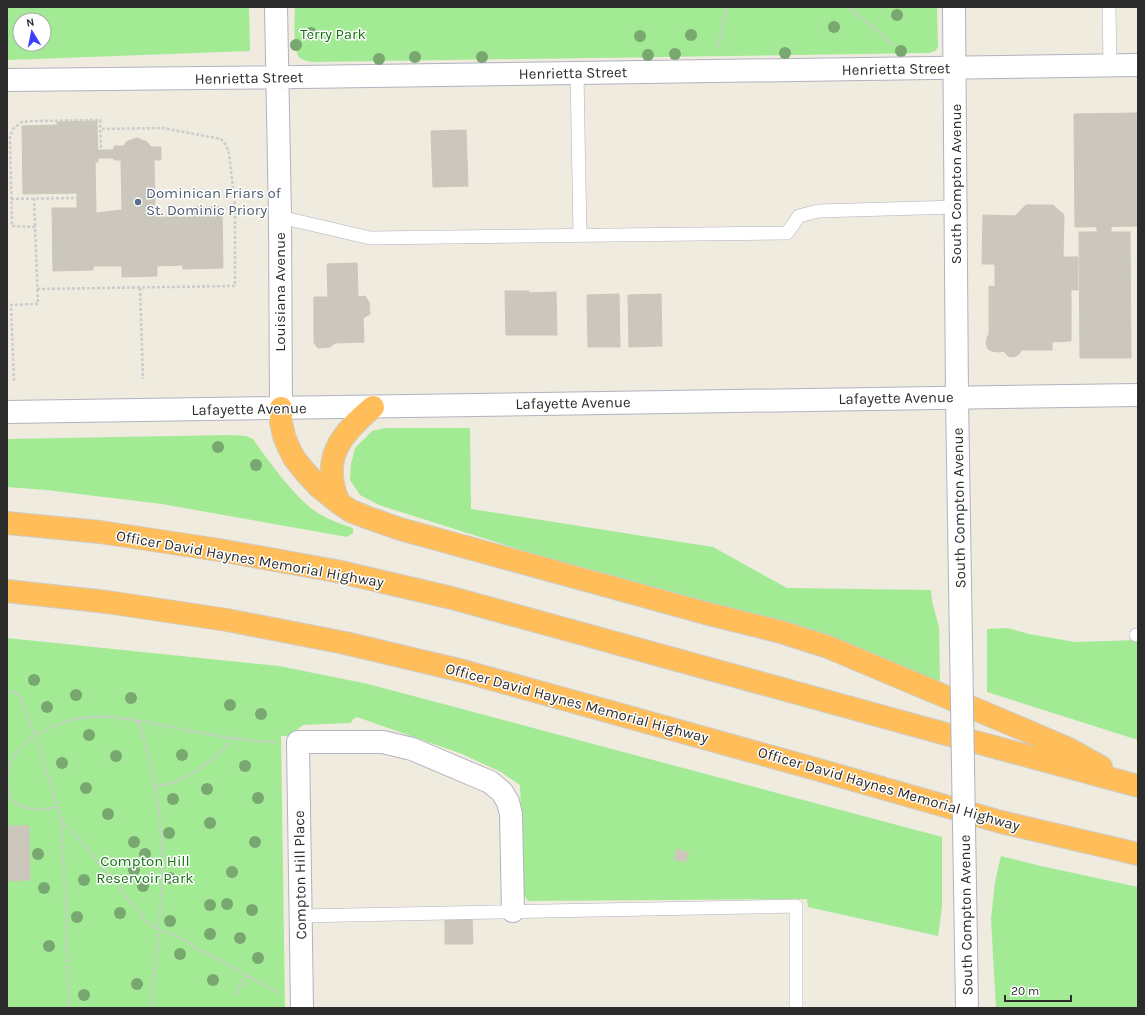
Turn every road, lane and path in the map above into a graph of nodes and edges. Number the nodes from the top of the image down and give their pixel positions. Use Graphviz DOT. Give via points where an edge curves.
graph roads {
  1 [pos="276,7"];
  2 [pos="726,7"];
  3 [pos="849,7"];
  4 [pos="954,7"];
  5 [pos="1109,7"];
  6 [pos="894,46"];
  7 [pos="718,49"];
  8 [pos="1138,65"];
  9 [pos="1110,66"];
  10 [pos="955,68"];
  11 [pos="577,73"];
  12 [pos="277,78"];
  13 [pos="7,80"];
  14 [pos="100,128"];
  15 [pos="101,150"];
  16 [pos="34,198"];
  17 [pos="77,198"];
  18 [pos="12,199"];
  19 [pos="956,207"];
  20 [pos="280,217"];
  21 [pos="35,227"];
  22 [pos="580,236"];
  23 [pos="140,288"];
  24 [pos="37,289"];
  25 [pos="143,379"];
  26 [pos="14,381"];
  27 [pos="1138,395"];
  28 [pos="957,397"];
  29 [pos="373,407"];
  30 [pos="281,408"];
  31 [pos="7,412"];
  32 [pos="339,503"];
  33 [pos="7,523"];
  34 [pos="7,591"];
  35 [pos="7,692"];
  36 [pos="138,720"];
  37 [pos="35,735"];
  38 [pos="232,739"];
  39 [pos="298,742"];
  40 [pos="1135,785"];
  41 [pos="156,786"];
  42 [pos="57,808"];
  43 [pos="61,819"];
  44 [pos="1138,854"];
  45 [pos="513,911"];
  46 [pos="300,916"];
  47 [pos="158,929"];
  48 [pos="246,976"];
  49 [pos="279,993"];
  50 [pos="234,995"];
  51 [pos="69,1008"];
  52 [pos="151,1008"];
  53 [pos="302,1008"];
  54 [pos="796,1008"];
  55 [pos="968,1008"];
  1 -- 12 [label="street, Louisiana Avenue"];
  2 -- 7 [label="path"];
  3 -- 6 [label="path"];
  4 -- 10 [label="street, South Compton Avenue"];
  5 -- 9 [label="lane"];
  8 -- 9 [label="street, Henrietta Street"];
  9 -- 10 [label="street, Henrietta Street"];
  10 -- 11 [label="street, Henrietta Street"];
  10 -- 19 [label="street, South Compton Avenue"];
  11 -- 12 [label="street, Henrietta Street"];
  11 -- 22 [label="lane"];
  12 -- 13 [label="street, Henrietta Street"];
  12 -- 20 [label="street, Louisiana Avenue"];
  14 -- 15 [label="path"];
  14 -- 18 [label="path" via="100,120 22,122 13,129 10,137"];
  14 -- 23 [label="path" via="163,128 221,140 229,153 236,206 235,286"];
  16 -- 17 [label="path"];
  16 -- 18 [label="path"];
  16 -- 21 [label="path"];
  18 -- 21 [label="path" via="12,226"];
  19 -- 22 [label="lane" via="818,211 799,216 787,233"];
  19 -- 28 [label="street, South Compton Avenue"];
  20 -- 22 [label="lane" via="370,238"];
  20 -- 30 [label="street, Louisiana Avenue"];
  21 -- 24 [label="path"];
  23 -- 24 [label="path"];
  23 -- 25 [label="path"];
  24 -- 26 [label="path" via="38,304 11,305"];
  27 -- 28 [label="street, Lafayette Avenue"];
  28 -- 29 [label="street, Lafayette Avenue"];
  28 -- 55 [label="street, South Compton Avenue, bridge"];
  29 -- 30 [label="street, Lafayette Avenue"];
  29 -- 32 [label="highway" via="349,430 334,453 333,482"];
  30 -- 31 [label="street, Lafayette Avenue"];
  30 -- 32 [label="highway" via="284,436 294,458 319,487"];
  32 -- 40 [label="highway" via="351,511 400,529 782,632 828,647 1069,749"];
  33 -- 40 [label="highway, Officer David Haynes Memorial Highway" via="100,532 219,550 359,576 452,598"];
  34 -- 44 [label="highway, Officer David Haynes Memorial Highway" via="107,602 220,619 353,645 471,673 1001,822"];
  35 -- 37 [label="path" via="20,696"];
  36 -- 37 [label="path" via="99,716 79,718"];
  36 -- 38 [label="path"];
  36 -- 41 [label="path"];
  37 -- 42 [label="path"];
  37 -- 42 [label="path" via="14,755 9,767 7,783 10,798 19,806 32,809"];
  38 -- 39 [label="path"];
  38 -- 41 [label="path" via="210,761 184,778"];
  39 -- 45 [label="street" via="383,742 412,749 490,782 502,792 511,814"];
  39 -- 46 [label="street, Compton Hill Place"];
  41 -- 47 [label="path" via="162,873"];
  42 -- 43 [label="path"];
  43 -- 47 [label="path" via="146,921"];
  43 -- 51 [label="path"];
  45 -- 46 [label="lane"];
  45 -- 54 [label="lane" via="796,906"];
  46 -- 53 [label="street, Compton Hill Place"];
  47 -- 48 [label="path" via="174,935"];
  47 -- 52 [label="path"];
  48 -- 49 [label="path"];
  48 -- 50 [label="path"];
}
